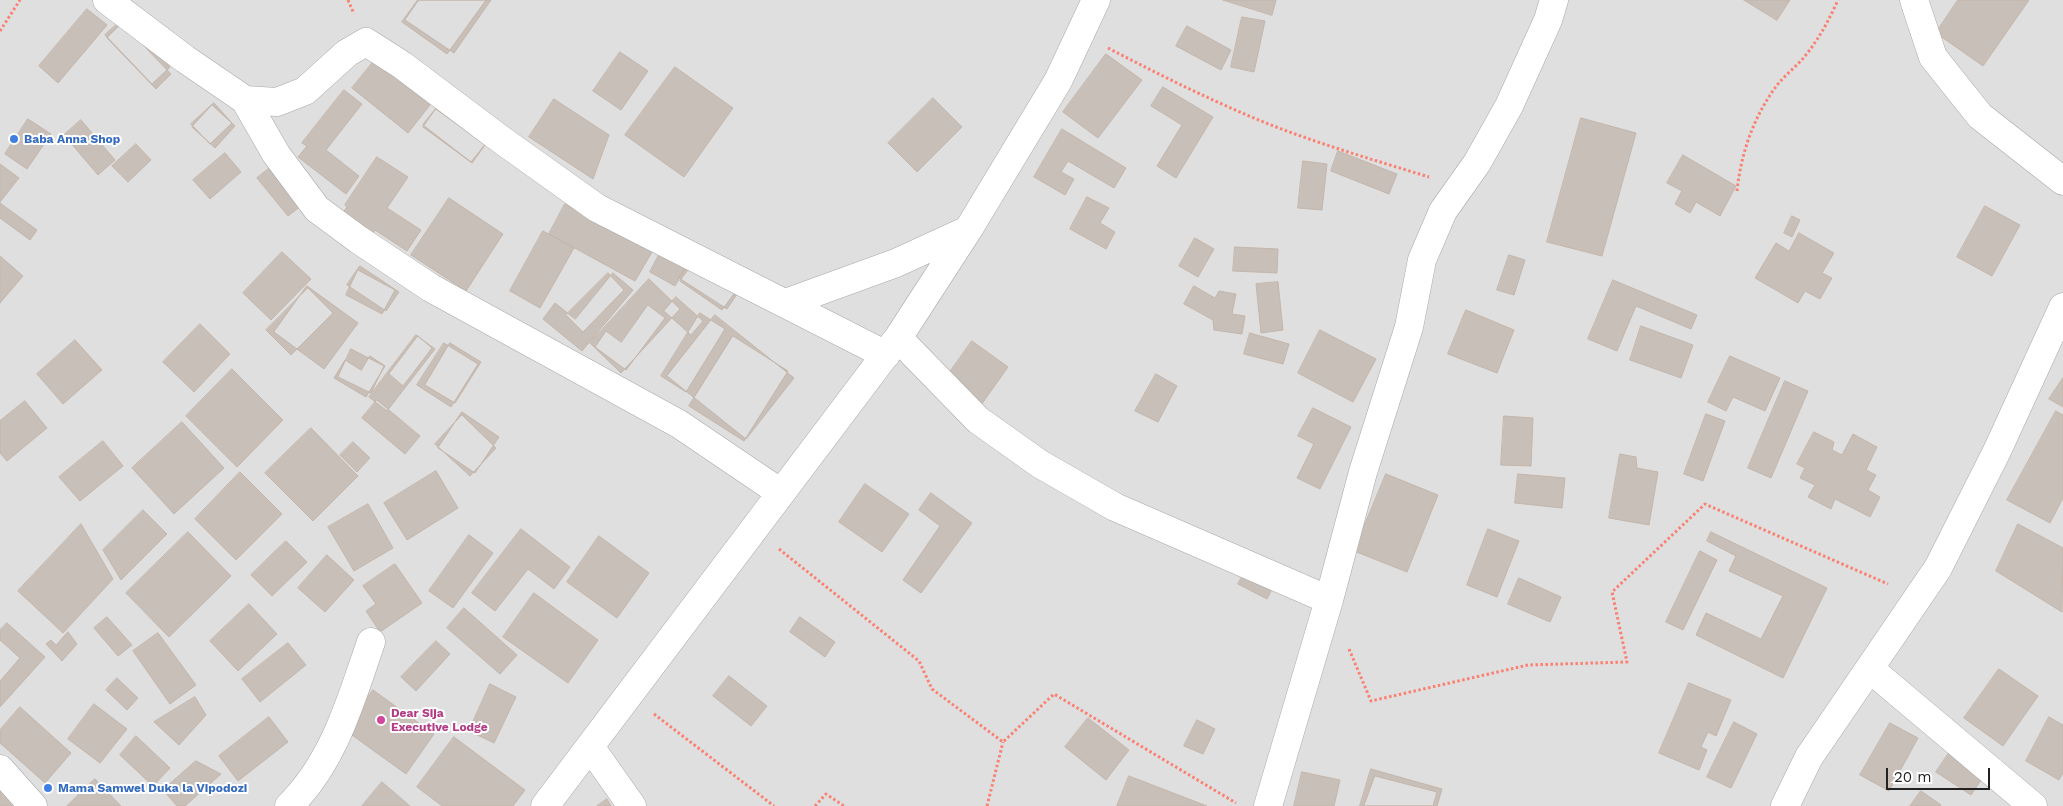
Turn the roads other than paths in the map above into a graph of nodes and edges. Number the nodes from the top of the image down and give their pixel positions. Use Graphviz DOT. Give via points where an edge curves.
graph roads {
  1 [pos="107,0"];
  2 [pos="1096,0"];
  3 [pos="1554,0"];
  4 [pos="1914,0"];
  5 [pos="246,100"];
  6 [pos="2063,181"];
  7 [pos="968,230"];
  8 [pos="786,303"];
  9 [pos="2063,307"];
  10 [pos="892,346"];
  11 [pos="781,493"];
  12 [pos="1329,600"];
  13 [pos="371,642"];
  14 [pos="1870,669"];
  15 [pos="591,748"];
  16 [pos="0,769"];
  17 [pos="297,802"];
  18 [pos="33,806"];
  19 [pos="545,806"];
  20 [pos="632,806"];
  21 [pos="1268,806"];
  22 [pos="1786,806"];
  23 [pos="2033,806"];
  1 -- 5 [label="street"];
  2 -- 7 [label="street" via="1058,81"];
  3 -- 12 [label="street" via="1508,106 1478,162 1443,211 1422,260 1409,327 1363,472"];
  4 -- 6 [label="street" via="1933,57 1980,116"];
  5 -- 8 [label="street" via="276,102 305,91 348,53 366,42 597,208"];
  5 -- 11 [label="street" via="276,154 318,209 359,240 431,288 679,424"];
  7 -- 8 [label="street" via="896,263"];
  7 -- 10 [label="street"];
  8 -- 10 [label="street"];
  9 -- 14 [label="street" via="1938,568"];
  10 -- 11 [label="street"];
  10 -- 12 [label="street" via="978,420 1040,464 1116,506"];
  11 -- 15 [label="street"];
  12 -- 21 [label="street"];
  13 -- 17 [label="street" via="342,727"];
  14 -- 22 [label="street" via="1810,757"];
  14 -- 23 [label="street"];
  15 -- 19 [label="street"];
  15 -- 20 [label="street"];
  16 -- 18 [label="street"];
}
